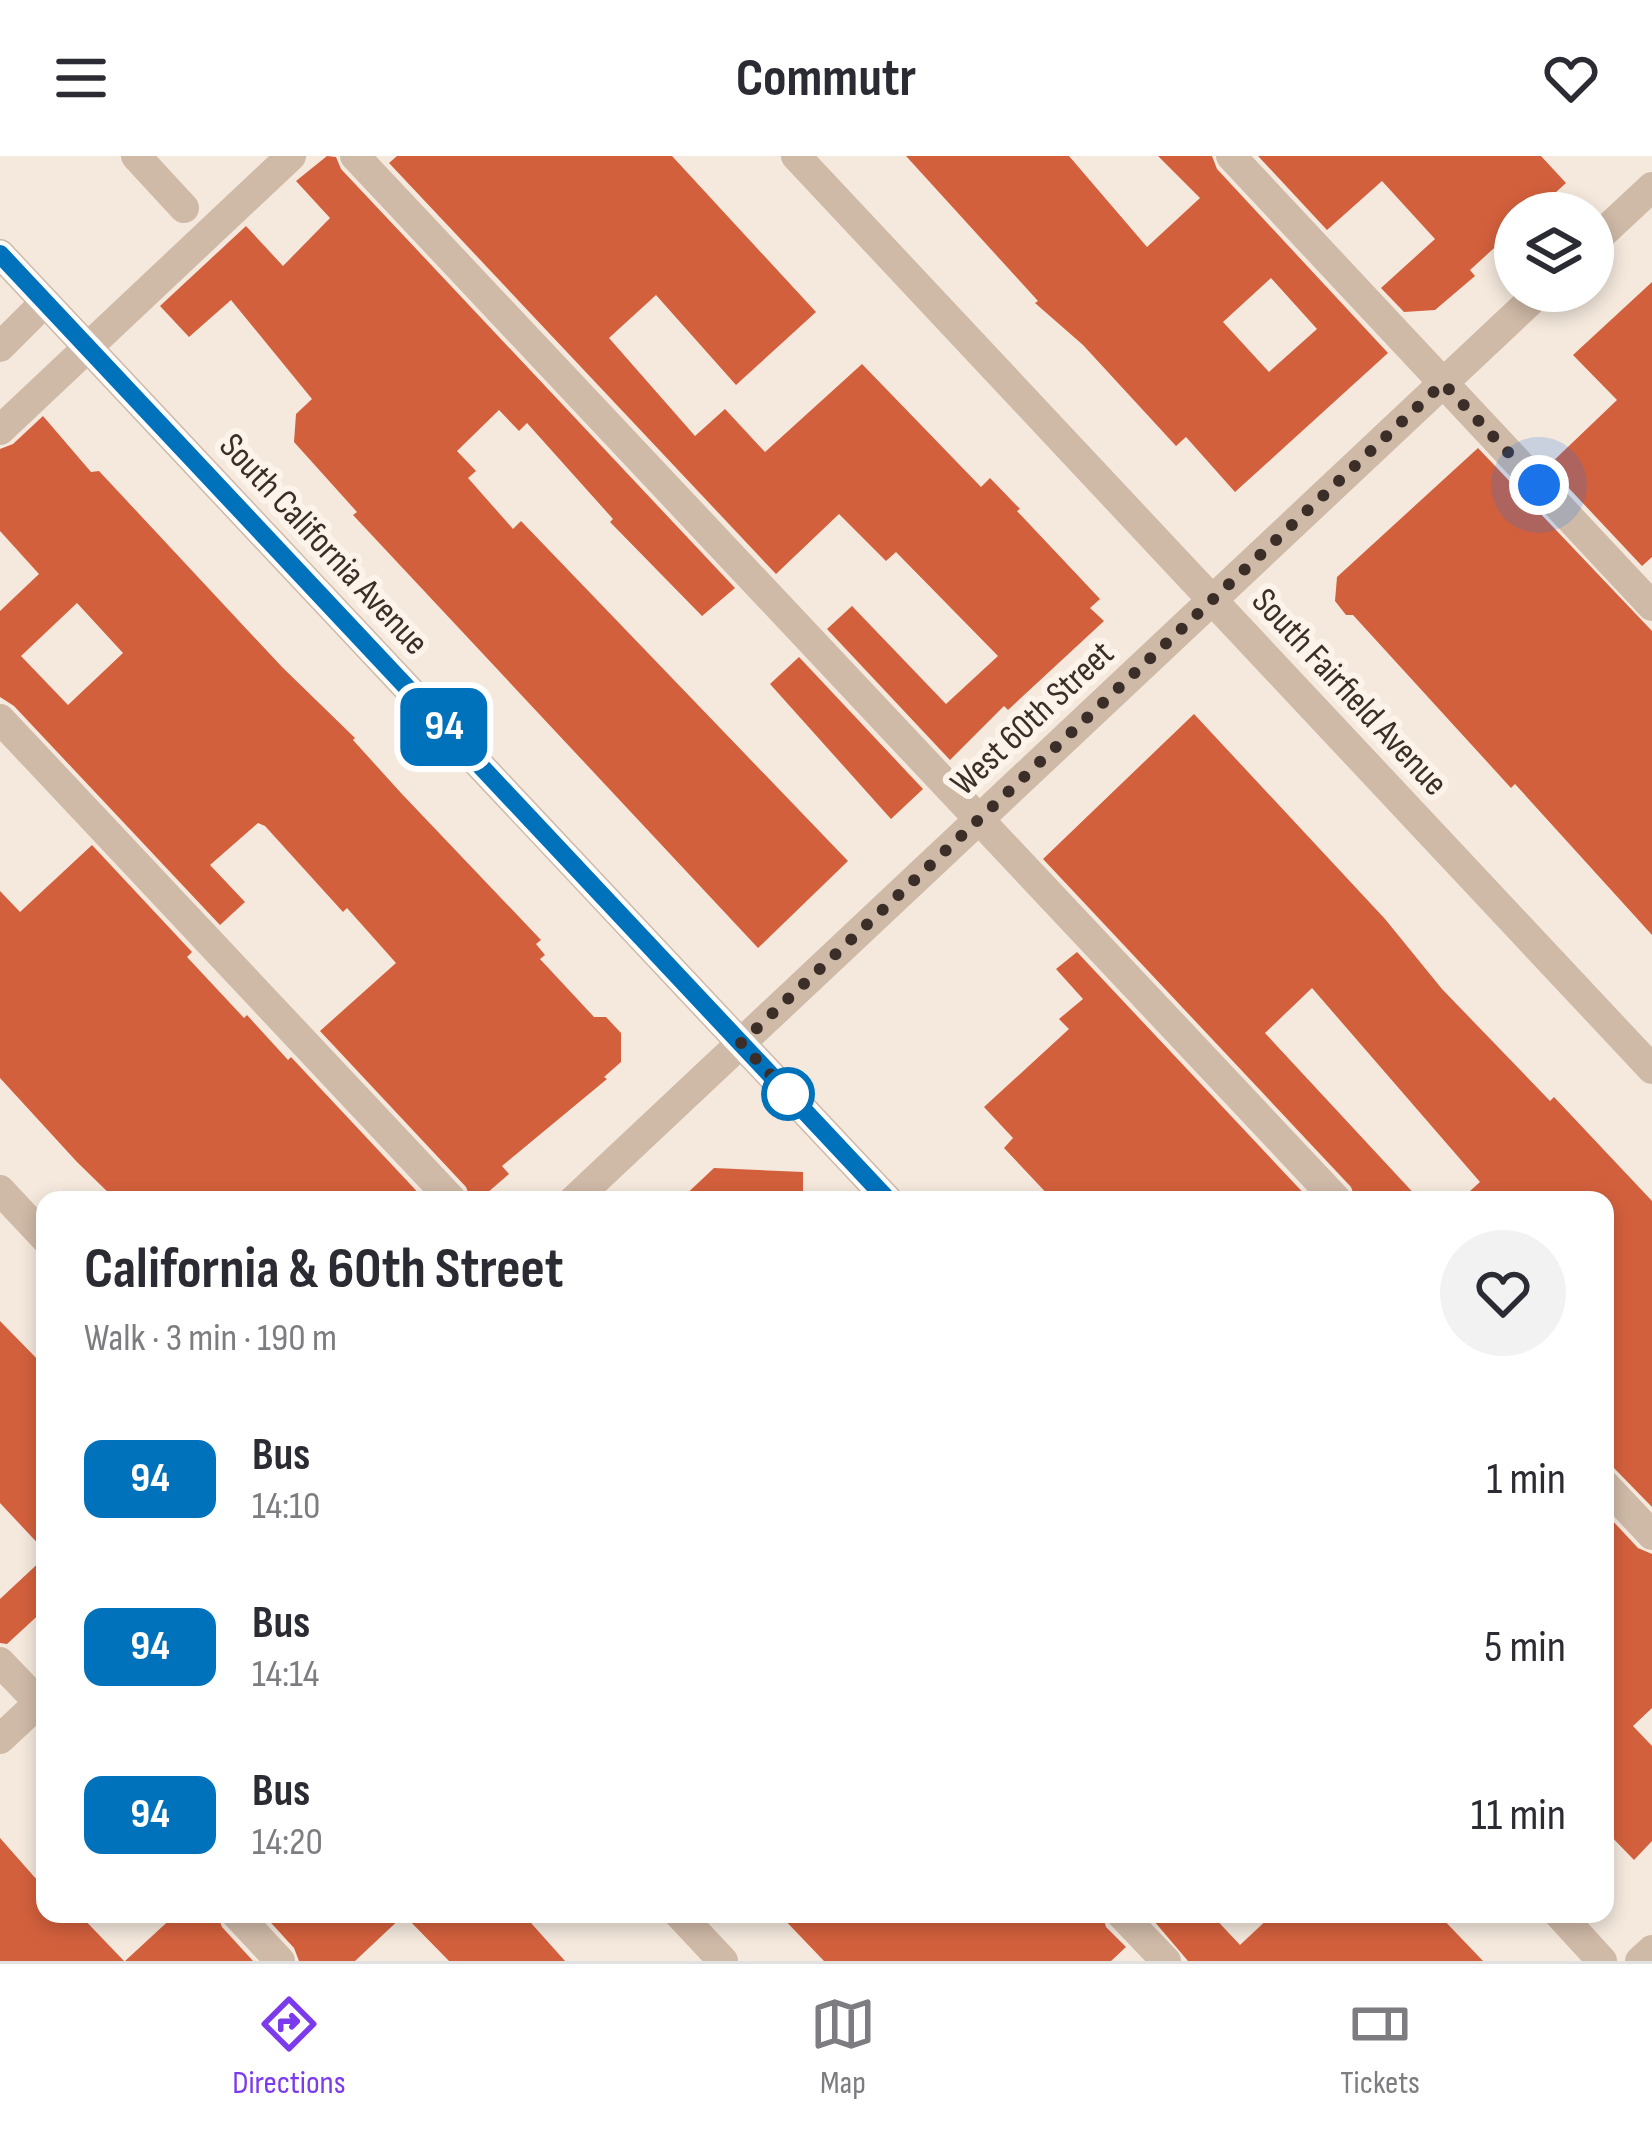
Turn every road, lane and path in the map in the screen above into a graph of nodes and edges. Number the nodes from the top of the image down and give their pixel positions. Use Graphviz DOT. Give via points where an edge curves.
graph roads {
  1 [pos="136,156"];
  2 [pos="291,156"];
  3 [pos="355,156"];
  4 [pos="796,156"];
  5 [pos="1231,156"];
  6 [pos="1652,187"];
  7 [pos="184,208"];
  8 [pos="1614,222"];
  9 [pos="0,254"];
  10 [pos="45,302"];
  11 [pos="1519,312"];
  12 [pos="0,346"];
  13 [pos="88,347"];
  14 [pos="1443,383"];
  15 [pos="0,430"];
  16 [pos="1212,600"];
  17 [pos="1652,606"];
  18 [pos="0,719"];
  19 [pos="979,819"];
  20 [pos="741,1043"];
  21 [pos="1652,1069"];
  22 [pos="0,1190"];
  23 [pos="444,1191"];
  24 [pos="584,1191"];
  25 [pos="880,1191"];
  26 [pos="1329,1191"];
  27 [pos="36,1228"];
  28 [pos="1614,1495"];
  29 [pos="1652,1535"];
  30 [pos="0,1661"];
  31 [pos="36,1696"];
  32 [pos="36,1709"];
  33 [pos="0,1739"];
  34 [pos="244,1923"];
  35 [pos="687,1923"];
  36 [pos="1130,1923"];
  37 [pos="1567,1923"];
  38 [pos="1652,1949"];
  39 [pos="280,1961"];
  40 [pos="723,1961"];
  41 [pos="1166,1961"];
  42 [pos="1603,1961"];
  43 [pos="1640,1961"];
  1 -- 7 [label="street"];
  2 -- 13 [label="street"];
  3 -- 19 [label="street"];
  4 -- 16 [label="street, South Fairfield Avenue"];
  5 -- 14 [label="street"];
  6 -- 8 [label="street"];
  9 -- 10 [label="street, South California Avenue"];
  10 -- 12 [label="street"];
  10 -- 13 [label="street, South California Avenue"];
  11 -- 14 [label="street, West 60th Street"];
  13 -- 15 [label="street"];
  13 -- 20 [label="street, South California Avenue"];
  14 -- 16 [label="street, West 60th Street"];
  14 -- 17 [label="street"];
  16 -- 19 [label="street, West 60th Street"];
  16 -- 21 [label="street, South Fairfield Avenue"];
  18 -- 23 [label="street"];
  19 -- 20 [label="street, West 60th Street"];
  19 -- 26 [label="street"];
  20 -- 24 [label="street, West 60th Street"];
  20 -- 25 [label="street, South California Avenue"];
  22 -- 27 [label="street"];
  28 -- 29 [label="street"];
  30 -- 31 [label="street"];
  32 -- 33 [label="street"];
  34 -- 39 [label="street"];
  35 -- 40 [label="street"];
  36 -- 41 [label="street"];
  37 -- 42 [label="street"];
  38 -- 43 [label="street"];
}
